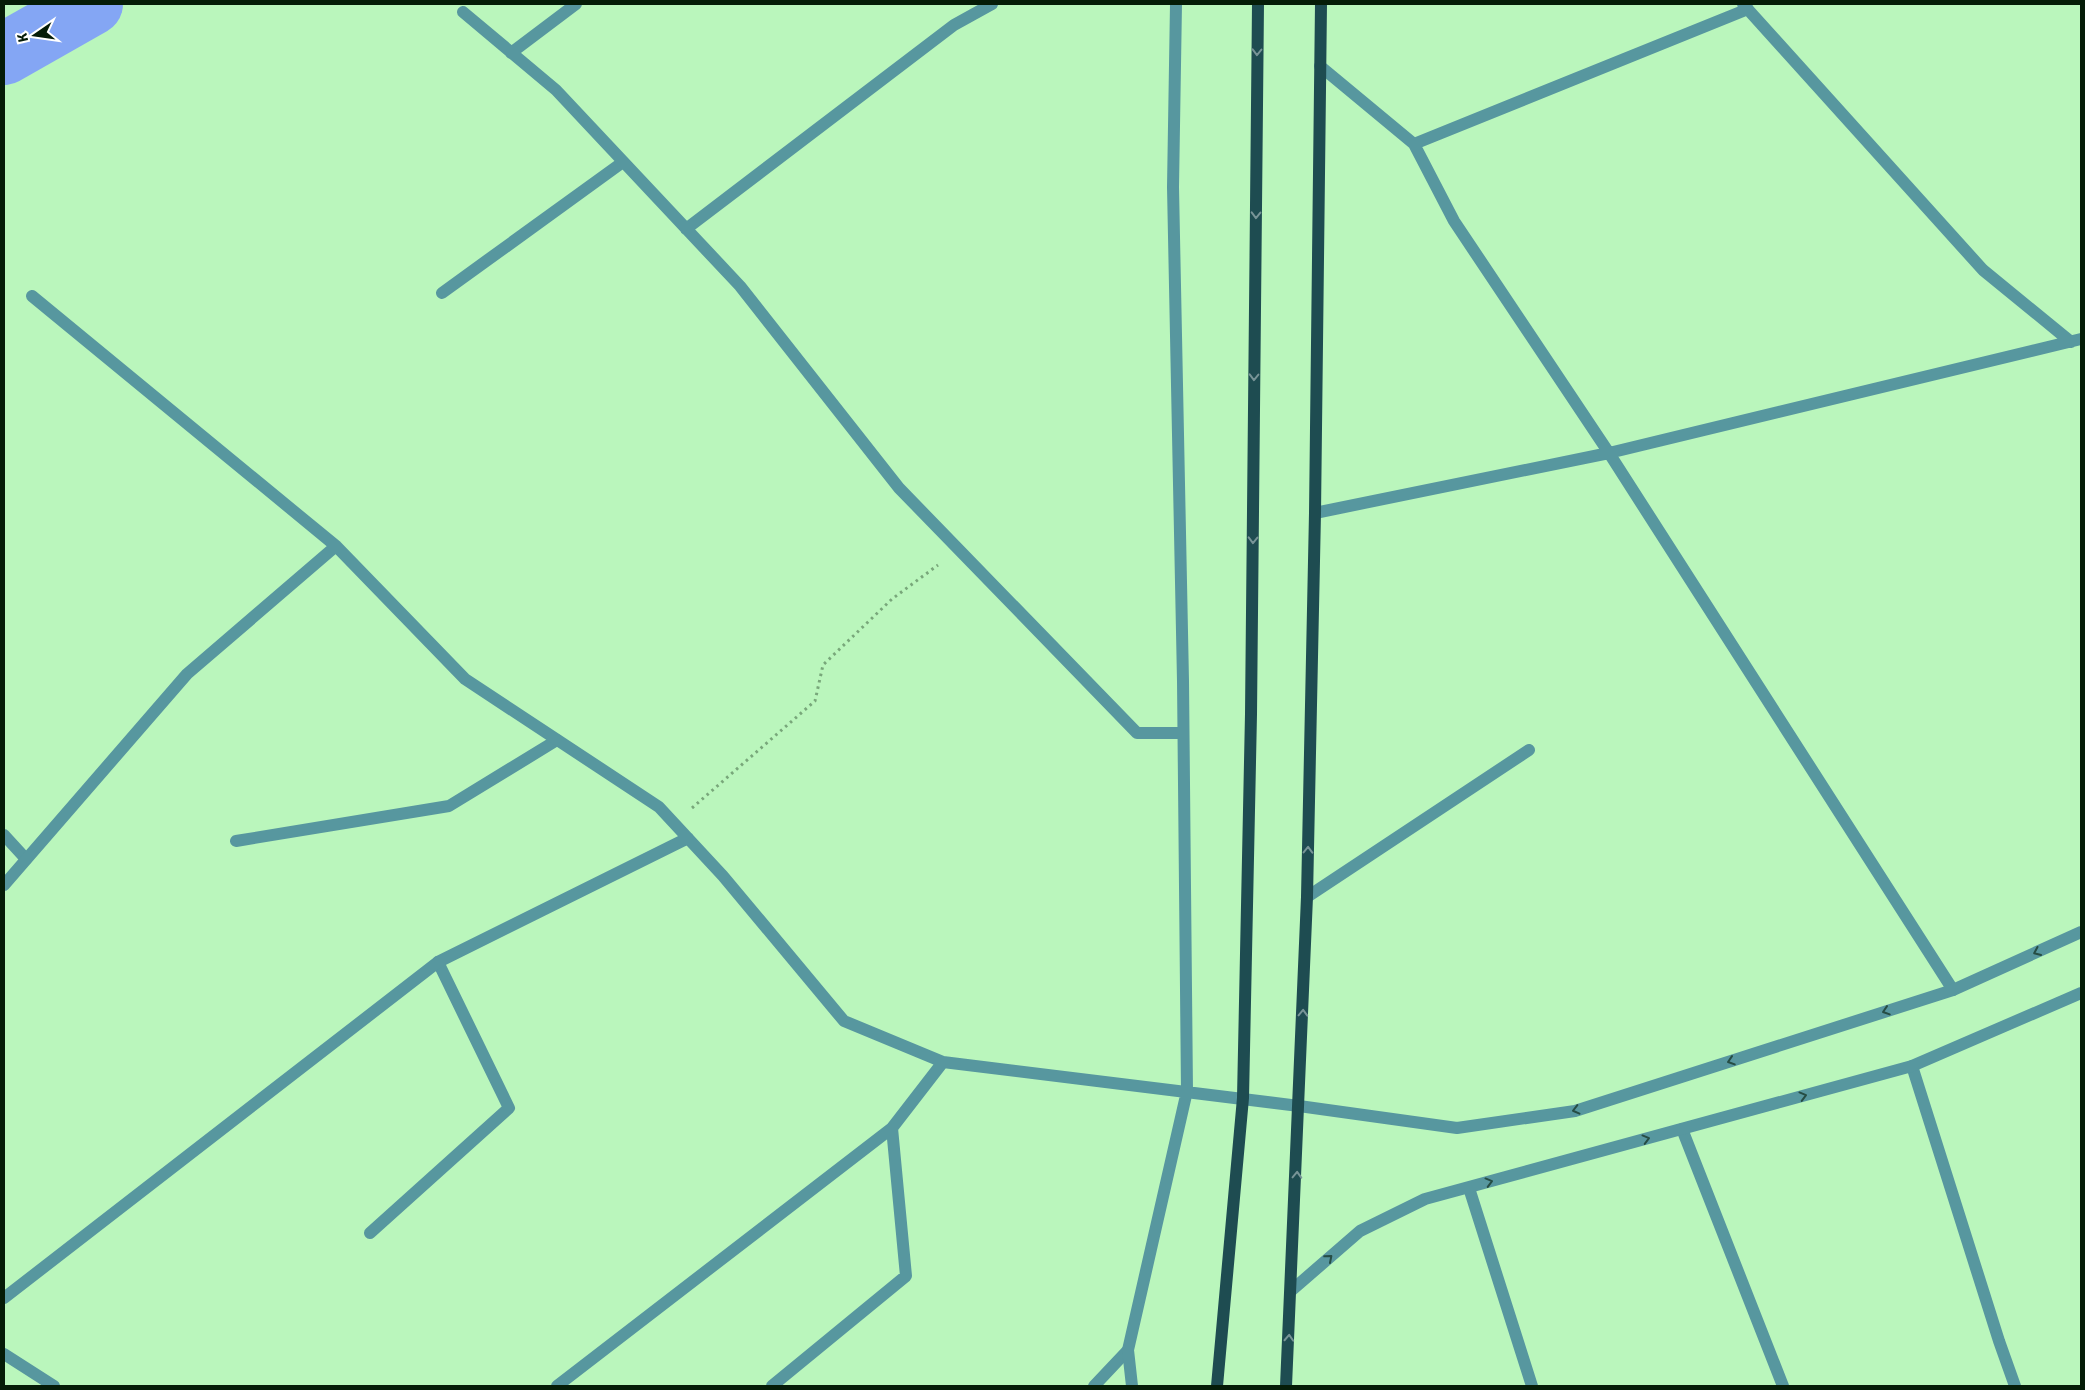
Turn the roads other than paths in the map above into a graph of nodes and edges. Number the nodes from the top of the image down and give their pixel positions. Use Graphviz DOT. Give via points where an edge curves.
graph roads {
  1 [pos="576,4"];
  2 [pos="992,4"];
  3 [pos="1176,4"];
  4 [pos="1258,4"];
  5 [pos="1321,4"];
  6 [pos="1745,6"];
  7 [pos="463,12"];
  8 [pos="510,52"];
  9 [pos="1320,66"];
  10 [pos="1414,144"];
  11 [pos="623,162"];
  12 [pos="686,229"];
  13 [pos="442,293"];
  14 [pos="32,296"];
  15 [pos="2076,340"];
  16 [pos="1609,453"];
  17 [pos="1315,513"];
  18 [pos="336,546"];
  19 [pos="1183,734"];
  20 [pos="557,740"];
  21 [pos="1528,750"];
  22 [pos="4,836"];
  23 [pos="688,838"];
  24 [pos="236,841"];
  25 [pos="26,860"];
  26 [pos="4,885"];
  27 [pos="1307,897"];
  28 [pos="2081,932"];
  29 [pos="438,962"];
  30 [pos="1952,990"];
  31 [pos="2081,993"];
  32 [pos="943,1062"];
  33 [pos="1912,1066"];
  34 [pos="1187,1091"];
  35 [pos="1243,1098"];
  36 [pos="1299,1106"];
  37 [pos="892,1128"];
  38 [pos="1682,1129"];
  39 [pos="1468,1188"];
  40 [pos="370,1233"];
  41 [pos="1292,1290"];
  42 [pos="4,1298"];
  43 [pos="1128,1350"];
  44 [pos="4,1354"];
  45 [pos="54,1386"];
  46 [pos="556,1386"];
  47 [pos="772,1386"];
  48 [pos="1094,1386"];
  49 [pos="1132,1386"];
  50 [pos="1216,1386"];
  51 [pos="1286,1386"];
  52 [pos="1532,1386"];
  53 [pos="1783,1386"];
  54 [pos="2015,1386"];
  1 -- 8 [label="street"];
  2 -- 12 [label="street" via="954,25"];
  3 -- 19 [label="street" via="1173,187"];
  4 -- 35 [label="main road, one-way" via="1251,714"];
  5 -- 9 [label="main road"];
  6 -- 10 [label="street"];
  6 -- 15 [label="street" via="1983,270"];
  7 -- 8 [label="street"];
  8 -- 11 [label="street" via="556,90"];
  9 -- 10 [label="street"];
  9 -- 17 [label="main road"];
  10 -- 16 [label="street" via="1454,221"];
  11 -- 12 [label="street"];
  11 -- 13 [label="street"];
  12 -- 19 [label="street" via="740,286 899,488 1136,733"];
  14 -- 18 [label="street"];
  15 -- 16 [label="street"];
  16 -- 17 [label="street"];
  16 -- 30 [label="street"];
  27 -- 17 [label="main road, one-way"];
  18 -- 20 [label="street" via="465,679"];
  18 -- 25 [label="street" via="187,674"];
  19 -- 34 [label="street"];
  20 -- 23 [label="street" via="659,807"];
  20 -- 24 [label="street" via="449,806"];
  21 -- 27 [label="street"];
  22 -- 25 [label="street"];
  23 -- 29 [label="street"];
  23 -- 32 [label="street" via="844,1021"];
  25 -- 26 [label="street"];
  36 -- 27 [label="main road, one-way"];
  28 -- 30 [label="street, one-way"];
  29 -- 40 [label="street" via="509,1108"];
  29 -- 42 [label="street"];
  30 -- 36 [label="street, one-way" via="1575,1111 1457,1128"];
  31 -- 33 [label="street"];
  32 -- 34 [label="street"];
  32 -- 37 [label="street"];
  38 -- 33 [label="street, one-way"];
  33 -- 54 [label="street"];
  34 -- 35 [label="street"];
  34 -- 43 [label="street"];
  35 -- 36 [label="street"];
  35 -- 50 [label="main road"];
  41 -- 36 [label="main road, one-way"];
  37 -- 46 [label="street"];
  37 -- 47 [label="street" via="906,1276"];
  39 -- 38 [label="street, one-way"];
  38 -- 53 [label="street"];
  41 -- 39 [label="street, one-way" via="1360,1231 1425,1200"];
  39 -- 52 [label="street"];
  51 -- 41 [label="main road, one-way"];
  43 -- 48 [label="street"];
  43 -- 49 [label="street"];
  44 -- 45 [label="street"];
}
